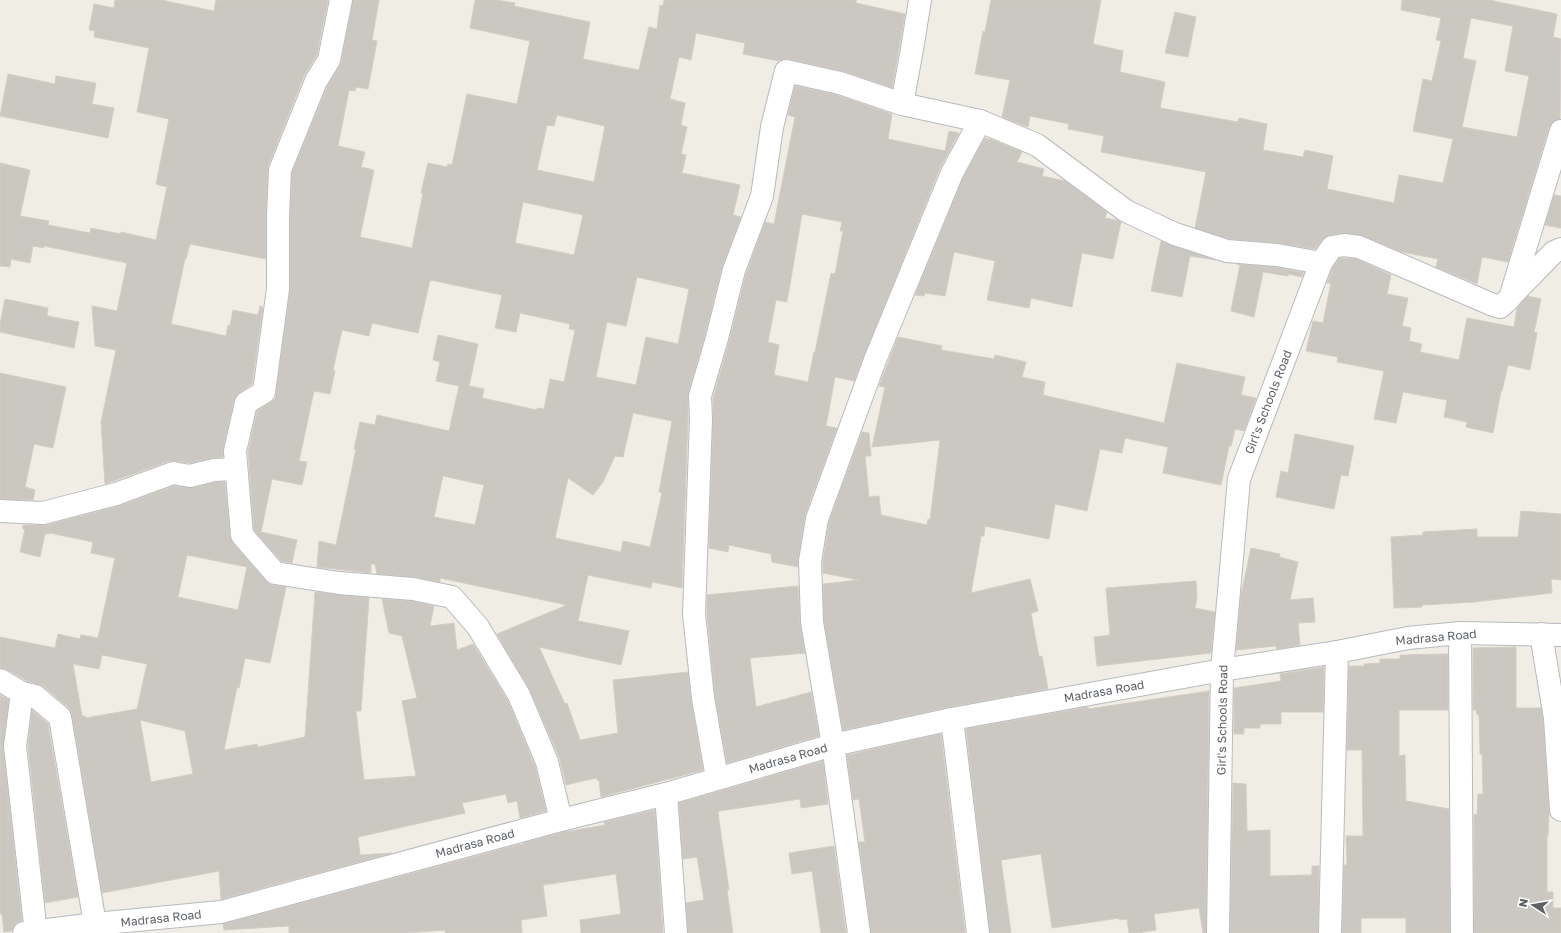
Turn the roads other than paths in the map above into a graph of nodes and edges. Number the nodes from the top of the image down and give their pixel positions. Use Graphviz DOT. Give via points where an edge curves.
graph roads {
  1 [pos="341,0"];
  2 [pos="920,0"];
  3 [pos="902,104"];
  4 [pos="980,121"];
  5 [pos="1561,131"];
  6 [pos="1561,249"];
  7 [pos="1321,263"];
  8 [pos="1510,298"];
  9 [pos="236,469"];
  10 [pos="0,511"];
  11 [pos="1460,633"];
  12 [pos="1551,634"];
  13 [pos="1337,652"];
  14 [pos="1222,670"];
  15 [pos="0,680"];
  16 [pos="22,693"];
  17 [pos="952,719"];
  18 [pos="833,745"];
  19 [pos="717,778"];
  20 [pos="666,794"];
  21 [pos="1561,810"];
  22 [pos="562,820"];
  23 [pos="107,926"];
  24 [pos="32,932"];
  25 [pos="676,933"];
  26 [pos="859,933"];
  27 [pos="978,933"];
  28 [pos="1218,933"];
  29 [pos="1330,933"];
  30 [pos="1462,933"];
  1 -- 9 [label="street" via="330,60 316,81 280,170 278,289 264,392 246,403 235,451"];
  2 -- 3 [label="street"];
  3 -- 4 [label="street"];
  3 -- 19 [label="street" via="840,83 786,71 772,127 762,196 734,270 700,396 694,614 703,698"];
  4 -- 7 [label="street" via="1037,145 1126,211 1175,234 1227,251 1277,255"];
  4 -- 18 [label="street" via="952,173 906,283 858,403 817,519 810,561 812,622"];
  5 -- 8 [label="street"];
  6 -- 8 [label="street" via="1554,252"];
  7 -- 8 [label="street, Girl's Schools Road" via="1332,247 1359,247 1493,305 1500,307"];
  7 -- 14 [label="street, Girl's Schools Road" via="1239,479"];
  9 -- 10 [label="street" via="214,470 190,476 172,473 116,494 43,513"];
  9 -- 22 [label="street" via="242,535 275,573 339,583 413,589 452,597 478,627 519,695 547,762"];
  11 -- 12 [label="street, Madrasa Road"];
  11 -- 13 [label="street, Madrasa Road" via="1408,638"];
  11 -- 30 [label="street"];
  12 -- 21 [label="street"];
  13 -- 14 [label="street, Madrasa Road"];
  13 -- 29 [label="street"];
  14 -- 17 [label="street, Madrasa Road"];
  14 -- 28 [label="street, Girl's Schools Road"];
  15 -- 16 [label="street"];
  16 -- 23 [label="street" via="35,696 60,717"];
  16 -- 24 [label="street" via="15,746"];
  17 -- 18 [label="street, Madrasa Road"];
  17 -- 27 [label="street"];
  18 -- 19 [label="street, Madrasa Road"];
  18 -- 26 [label="street"];
  19 -- 20 [label="street, Madrasa Road"];
  20 -- 22 [label="street, Madrasa Road"];
  20 -- 25 [label="street"];
  22 -- 23 [label="street, Madrasa Road" via="221,912"];
  23 -- 24 [label="street, Madrasa Road"];
}
